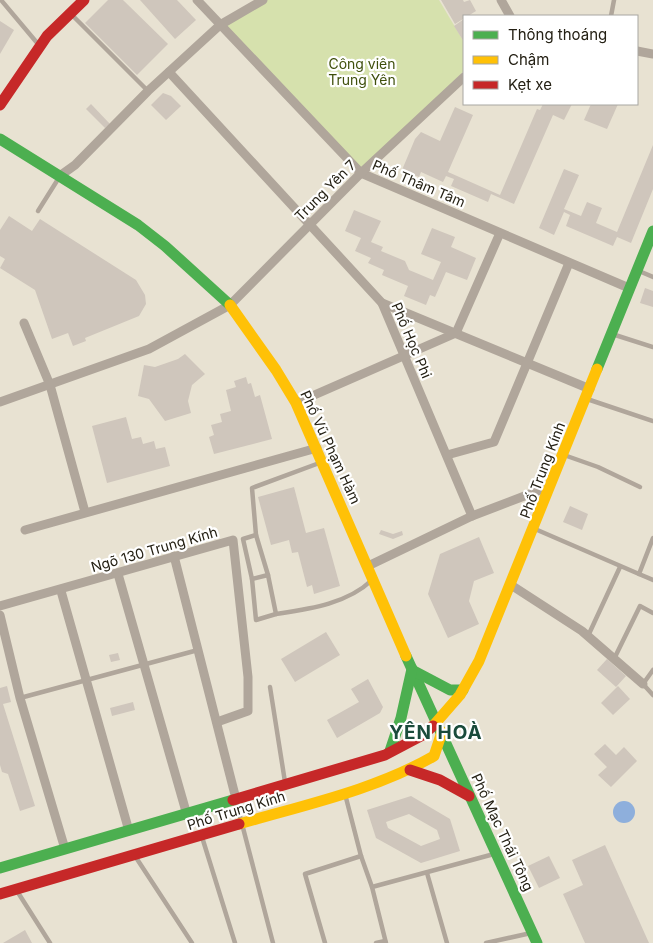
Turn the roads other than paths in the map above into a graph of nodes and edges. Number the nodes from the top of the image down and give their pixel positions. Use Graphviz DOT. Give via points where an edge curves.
graph roads {
  1 [pos="1,0"];
  2 [pos="84,0"];
  3 [pos="197,0"];
  4 [pos="263,0"];
  5 [pos="501,0"];
  6 [pos="614,0"];
  7 [pos="68,12"];
  8 [pos="509,15"];
  9 [pos="611,15"];
  10 [pos="220,25"];
  11 [pos="38,44"];
  12 [pos="638,51"];
  13 [pos="653,54"];
  14 [pos="169,72"];
  15 [pos="463,78"];
  16 [pos="148,91"];
  17 [pos="0,105"];
  18 [pos="0,139"];
  19 [pos="362,173"];
  20 [pos="60,175"];
  21 [pos="38,211"];
  22 [pos="308,225"];
  23 [pos="653,232"];
  24 [pos="500,233"];
  25 [pos="650,248"];
  26 [pos="570,262"];
  27 [pos="637,270"];
  28 [pos="653,277"];
  29 [pos="629,288"];
  30 [pos="382,303"];
  31 [pos="230,305"];
  32 [pos="24,323"];
  33 [pos="456,333"];
  34 [pos="611,334"];
  35 [pos="653,347"];
  36 [pos="404,357"];
  37 [pos="527,363"];
  38 [pos="50,385"];
  39 [pos="587,394"];
  40 [pos="0,402"];
  41 [pos="296,403"];
  42 [pos="653,421"];
  43 [pos="317,448"];
  44 [pos="562,454"];
  45 [pos="447,455"];
  46 [pos="323,461"];
  47 [pos="548,487"];
  48 [pos="640,487"];
  49 [pos="85,512"];
  50 [pos="472,516"];
  51 [pos="535,529"];
  52 [pos="25,530"];
  53 [pos="256,535"];
  54 [pos="653,538"];
  55 [pos="243,539"];
  56 [pos="233,540"];
  57 [pos="174,556"];
  58 [pos="368,566"];
  59 [pos="620,567"];
  60 [pos="118,574"];
  61 [pos="268,574"];
  62 [pos="638,574"];
  63 [pos="252,579"];
  64 [pos="374,579"];
  65 [pos="653,580"];
  66 [pos="511,585"];
  67 [pos="61,590"];
  68 [pos="0,606"];
  69 [pos="653,613"];
  70 [pos="276,614"];
  71 [pos="0,615"];
  72 [pos="588,636"];
  73 [pos="198,650"];
  74 [pos="10,656"];
  75 [pos="0,658"];
  76 [pos="614,659"];
  77 [pos="144,664"];
  78 [pos="412,669"];
  79 [pos="653,670"];
  80 [pos="86,680"];
  81 [pos="643,684"];
  82 [pos="270,687"];
  83 [pos="463,690"];
  84 [pos="653,694"];
  85 [pos="20,698"];
  86 [pos="217,722"];
  87 [pos="439,729"];
  88 [pos="390,751"];
  89 [pos="410,770"];
  90 [pos="286,784"];
  91 [pos="345,793"];
  92 [pos="469,796"];
  93 [pos="236,799"];
  94 [pos="187,815"];
  95 [pos="243,823"];
  96 [pos="128,831"];
  97 [pos="201,836"];
  98 [pos="65,849"];
  99 [pos="497,853"];
  100 [pos="134,855"];
  101 [pos="361,856"];
  102 [pos="0,868"];
  103 [pos="428,873"];
  104 [pos="372,887"];
  105 [pos="16,890"];
  106 [pos="0,894"];
  107 [pos="535,938"];
  108 [pos="385,942"];
  109 [pos="50,943"];
  110 [pos="192,943"];
  111 [pos="236,943"];
  112 [pos="273,943"];
  113 [pos="325,943"];
  114 [pos="376,943"];
  115 [pos="447,943"];
  116 [pos="486,943"];
  1 -- 11 [label="lane"];
  2 -- 7 [label="main road"];
  3 -- 10 [label="street, Phố Thâm Tâm"];
  4 -- 10 [label="street"];
  5 -- 8 [label="street"];
  6 -- 9 [label="lane"];
  7 -- 11 [label="main road"];
  7 -- 16 [label="lane"];
  10 -- 14 [label="street"];
  10 -- 19 [label="street, Phố Thâm Tâm"];
  11 -- 17 [label="main road"];
  12 -- 13 [label="street"];
  14 -- 16 [label="street"];
  14 -- 22 [label="street, Phố Học Phi"];
  15 -- 19 [label="street, Trung Yên 7"];
  16 -- 20 [label="street" via="75,165"];
  18 -- 20 [label="main road, Phố Vũ Phạm Hàm"];
  19 -- 22 [label="street, Trung Yên 7"];
  19 -- 24 [label="street, Phố Thâm Tâm"];
  20 -- 21 [label="lane"];
  20 -- 31 [label="main road, Phố Vũ Phạm Hàm" via="138,225"];
  22 -- 30 [label="street, Phố Học Phi"];
  22 -- 31 [label="street, Trung Yên 7"];
  23 -- 25 [label="main road, Phố Trung Kính"];
  24 -- 26 [label="street, Phố Thâm Tâm"];
  24 -- 33 [label="street"];
  25 -- 27 [label="main road, Phố Trung Kính"];
  26 -- 29 [label="street, Phố Thâm Tâm"];
  26 -- 37 [label="street"];
  27 -- 28 [label="lane"];
  27 -- 29 [label="main road, Phố Trung Kính"];
  29 -- 34 [label="main road, Phố Trung Kính"];
  30 -- 33 [label="street"];
  30 -- 36 [label="street, Phố Học Phi"];
  31 -- 38 [label="street, Trung Yên 7" via="149,350"];
  31 -- 41 [label="main road, Phố Vũ Phạm Hàm"];
  32 -- 38 [label="street"];
  33 -- 36 [label="street"];
  33 -- 37 [label="street"];
  34 -- 35 [label="lane"];
  34 -- 39 [label="main road, Phố Trung Kính"];
  36 -- 41 [label="street"];
  36 -- 45 [label="street, Phố Học Phi"];
  37 -- 39 [label="street"];
  37 -- 45 [label="street" via="494,442"];
  38 -- 40 [label="street, Trung Yên 7"];
  38 -- 49 [label="street"];
  39 -- 42 [label="lane"];
  39 -- 44 [label="main road, Phố Trung Kính"];
  41 -- 43 [label="main road, Phố Vũ Phạm Hàm"];
  43 -- 46 [label="main road, Phố Vũ Phạm Hàm"];
  43 -- 49 [label="street"];
  44 -- 47 [label="main road, Phố Trung Kính"];
  44 -- 48 [label="lane"];
  45 -- 50 [label="street, Phố Học Phi"];
  46 -- 53 [label="lane" via="252,488"];
  46 -- 58 [label="main road, Phố Vũ Phạm Hàm"];
  47 -- 50 [label="street"];
  47 -- 51 [label="main road, Phố Trung Kính"];
  49 -- 52 [label="street"];
  50 -- 58 [label="street"];
  51 -- 59 [label="lane"];
  51 -- 66 [label="main road, Phố Trung Kính"];
  53 -- 55 [label="lane"];
  53 -- 61 [label="lane"];
  54 -- 62 [label="lane"];
  55 -- 56 [label="lane"];
  55 -- 63 [label="lane"];
  56 -- 57 [label="street, Ngõ 130 Trung Kính"];
  56 -- 86 [label="street, Ngõ 130 Trung Kính" via="248,677 248,711"];
  57 -- 60 [label="street, Ngõ 130 Trung Kính"];
  57 -- 73 [label="street"];
  58 -- 64 [label="main road, Phố Vũ Phạm Hàm"];
  59 -- 62 [label="lane"];
  59 -- 72 [label="lane"];
  60 -- 67 [label="street, Ngõ 130 Trung Kính"];
  60 -- 77 [label="street"];
  61 -- 63 [label="lane"];
  61 -- 70 [label="lane"];
  62 -- 65 [label="lane"];
  63 -- 70 [label="lane" via="256,620"];
  64 -- 70 [label="lane" via="362,589 328,604"];
  64 -- 78 [label="main road, Phố Vũ Phạm Hàm"];
  66 -- 72 [label="street"];
  66 -- 83 [label="main road, Phố Trung Kính"];
  67 -- 68 [label="street, Ngõ 130 Trung Kính"];
  67 -- 80 [label="street"];
  69 -- 76 [label="lane" via="640,606"];
  71 -- 74 [label="street"];
  72 -- 76 [label="street"];
  73 -- 77 [label="lane"];
  73 -- 86 [label="street"];
  74 -- 75 [label="street"];
  74 -- 85 [label="street"];
  76 -- 81 [label="street"];
  77 -- 80 [label="lane"];
  77 -- 94 [label="street"];
  78 -- 83 [label="main road" via="450,690"];
  78 -- 87 [label="main road, Phố Vũ Phạm Hàm"];
  78 -- 88 [label="main road"];
  79 -- 81 [label="lane"];
  80 -- 85 [label="lane"];
  80 -- 96 [label="street"];
  81 -- 84 [label="lane"];
  82 -- 90 [label="lane"];
  83 -- 87 [label="main road, Phố Trung Kính"];
  85 -- 98 [label="street"];
  86 -- 93 [label="street"];
  87 -- 88 [label="main road, Phố Trung Kính"];
  87 -- 89 [label="main road, Phố Trung Kính" via="434,756"];
  87 -- 92 [label="main road, Phố Mạc Thái Tông"];
  88 -- 90 [label="main road, Phố Trung Kính"];
  89 -- 91 [label="main road, Phố Trung Kính"];
  89 -- 92 [label="main road" via="440,780"];
  90 -- 93 [label="main road, Phố Trung Kính"];
  91 -- 95 [label="main road, Phố Trung Kính"];
  91 -- 101 [label="lane"];
  92 -- 99 [label="main road, Phố Mạc Thái Tông"];
  93 -- 94 [label="main road, Phố Trung Kính"];
  93 -- 95 [label="lane"];
  94 -- 96 [label="main road, Phố Trung Kính"];
  95 -- 97 [label="main road, Phố Trung Kính"];
  95 -- 112 [label="lane"];
  96 -- 98 [label="main road, Phố Trung Kính"];
  97 -- 100 [label="main road, Phố Trung Kính"];
  97 -- 111 [label="lane"];
  98 -- 102 [label="main road, Phố Trung Kính"];
  99 -- 103 [label="lane"];
  99 -- 107 [label="main road, Phố Mạc Thái Tông"];
  100 -- 105 [label="main road, Phố Trung Kính"];
  100 -- 110 [label="lane"];
  101 -- 104 [label="lane"];
  101 -- 113 [label="lane" via="305,874"];
  103 -- 104 [label="lane"];
  103 -- 115 [label="lane"];
  104 -- 108 [label="lane"];
  105 -- 106 [label="main road, Phố Trung Kính"];
  105 -- 109 [label="lane"];
  107 -- 116 [label="lane"];
  108 -- 114 [label="lane"];
}
